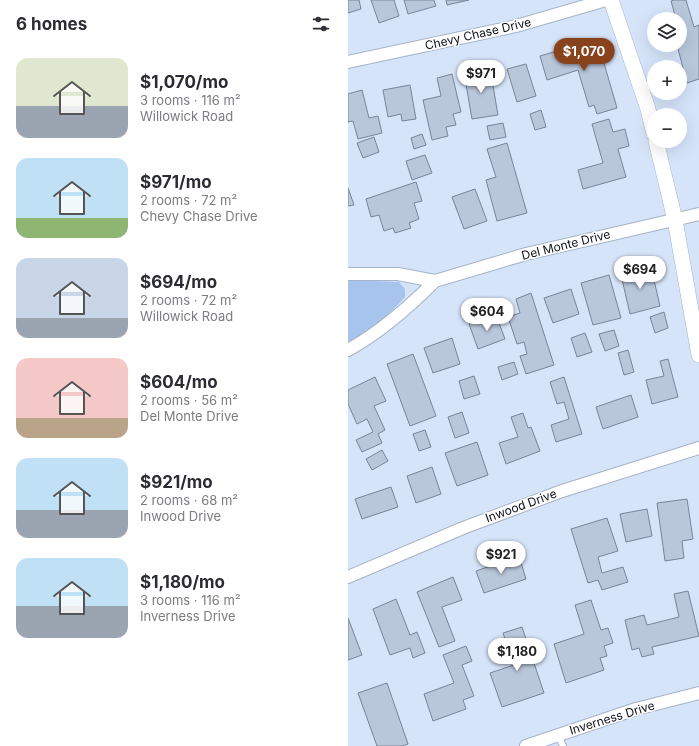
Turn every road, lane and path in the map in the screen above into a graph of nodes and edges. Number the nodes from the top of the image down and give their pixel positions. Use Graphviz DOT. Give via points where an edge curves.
graph roads {
  1 [pos="606,0"];
  2 [pos="611,0"];
  3 [pos="348,62"];
  4 [pos="648,108"];
  5 [pos="658,148"];
  6 [pos="699,214"];
  7 [pos="675,220"];
  8 [pos="348,274"];
  9 [pos="435,281"];
  10 [pos="348,350"];
  11 [pos="699,355"];
  12 [pos="699,448"];
  13 [pos="348,577"];
  14 [pos="699,693"];
  15 [pos="560,740"];
  16 [pos="526,746"];
  1 -- 3 [label="street, Chevy Chase Drive" via="516,26"];
  2 -- 4 [label="street"];
  5 -- 7 [label="street"];
  6 -- 7 [label="street, Del Monte Drive"];
  7 -- 9 [label="street, Del Monte Drive" via="526,254"];
  7 -- 11 [label="street"];
  8 -- 9 [label="street, Del Monte Drive" via="398,274"];
  9 -- 10 [label="street, Del Monte Drive" via="406,310"];
  12 -- 13 [label="street, Inwood Drive" via="562,491 463,528"];
  14 -- 15 [label="street, Inverness Drive" via="636,709"];
  15 -- 16 [label="street, Inverness Drive"];
}
